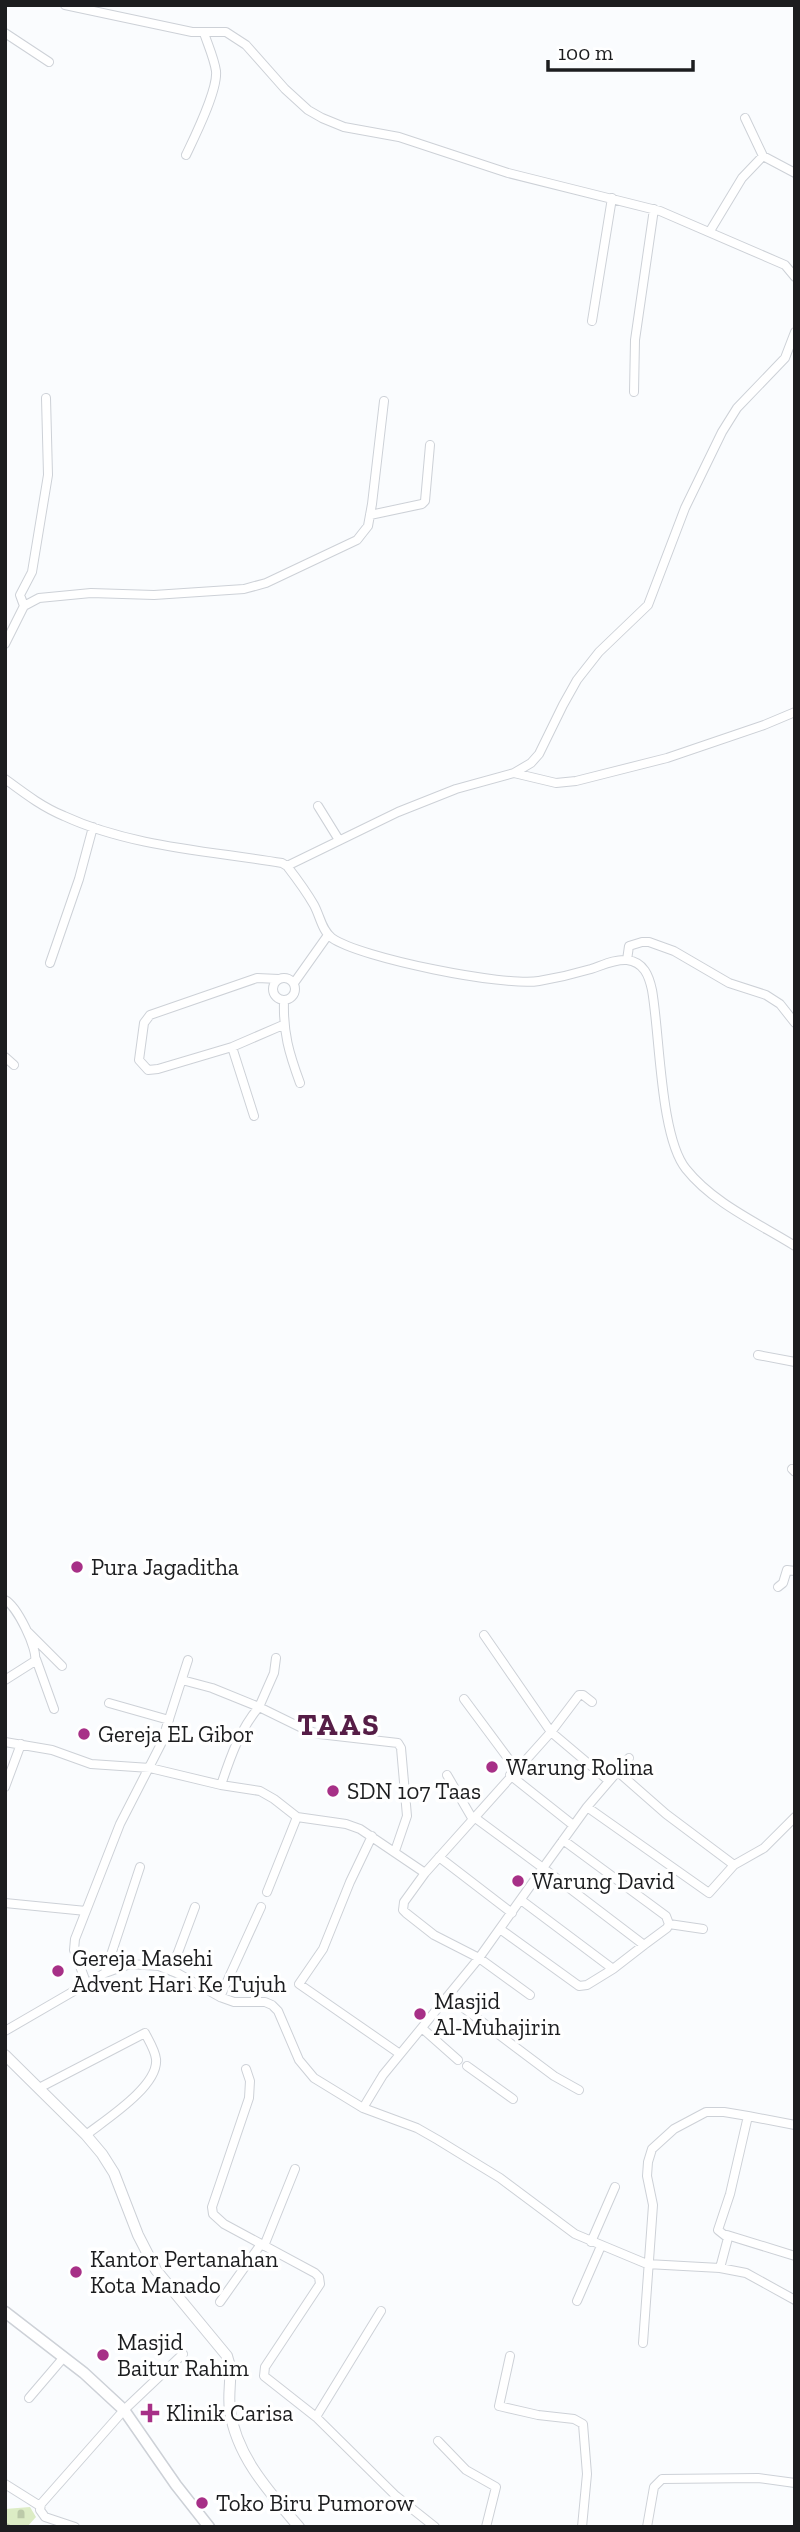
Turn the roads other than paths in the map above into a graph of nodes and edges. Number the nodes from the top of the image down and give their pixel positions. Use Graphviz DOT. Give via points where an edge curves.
graph roads {
  1 [pos="65,5"];
  2 [pos="5,33"];
  3 [pos="204,33"];
  4 [pos="49,62"];
  5 [pos="745,118"];
  6 [pos="186,155"];
  7 [pos="763,156"];
  8 [pos="795,173"];
  9 [pos="612,198"];
  10 [pos="654,209"];
  11 [pos="710,231"];
  12 [pos="785,265"];
  13 [pos="795,270"];
  14 [pos="795,277"];
  15 [pos="592,321"];
  16 [pos="795,332"];
  17 [pos="634,392"];
  18 [pos="46,398"];
  19 [pos="384,401"];
  20 [pos="429,445"];
  21 [pos="370,515"];
  22 [pos="24,606"];
  23 [pos="5,644"];
  24 [pos="795,712"];
  25 [pos="514,773"];
  26 [pos="5,779"];
  27 [pos="318,806"];
  28 [pos="93,827"];
  29 [pos="339,840"];
  30 [pos="287,866"];
  31 [pos="328,935"];
  32 [pos="627,960"];
  33 [pos="50,963"];
  34 [pos="278,979"];
  35 [pos="294,983"];
  36 [pos="284,1000"];
  37 [pos="795,1023"];
  38 [pos="283,1024"];
  39 [pos="232,1047"];
  40 [pos="5,1057"];
  41 [pos="14,1065"];
  42 [pos="300,1083"];
  43 [pos="254,1116"];
  44 [pos="795,1246"];
  45 [pos="758,1354"];
  46 [pos="795,1362"];
  47 [pos="794,1568"];
  48 [pos="778,1587"];
  49 [pos="5,1600"];
  50 [pos="26,1630"];
  51 [pos="485,1635"];
  52 [pos="276,1658"];
  53 [pos="36,1659"];
  54 [pos="188,1660"];
  55 [pos="62,1666"];
  56 [pos="5,1680"];
  57 [pos="182,1680"];
  58 [pos="464,1699"];
  59 [pos="592,1702"];
  60 [pos="109,1703"];
  61 [pos="259,1707"];
  62 [pos="54,1709"];
  63 [pos="169,1720"];
  64 [pos="551,1732"];
  65 [pos="5,1742"];
  66 [pos="21,1744"];
  67 [pos="629,1758"];
  68 [pos="150,1768"];
  69 [pos="617,1771"];
  70 [pos="513,1772"];
  71 [pos="447,1775"];
  72 [pos="609,1781"];
  73 [pos="220,1785"];
  74 [pos="5,1787"];
  75 [pos="587,1807"];
  76 [pos="297,1817"];
  77 [pos="473,1817"];
  78 [pos="795,1817"];
  79 [pos="573,1825"];
  80 [pos="372,1836"];
  81 [pos="563,1840"];
  82 [pos="395,1851"];
  83 [pos="439,1857"];
  84 [pos="734,1865"];
  85 [pos="141,1867"];
  86 [pos="543,1868"];
  87 [pos="425,1873"];
  88 [pos="267,1892"];
  89 [pos="521,1900"];
  90 [pos="5,1903"];
  91 [pos="195,1907"];
  92 [pos="261,1907"];
  93 [pos="86,1911"];
  94 [pos="512,1913"];
  95 [pos="669,1924"];
  96 [pos="500,1928"];
  97 [pos="702,1929"];
  98 [pos="644,1945"];
  99 [pos="479,1958"];
  100 [pos="613,1969"];
  101 [pos="171,1971"];
  102 [pos="106,1973"];
  103 [pos="87,1985"];
  104 [pos="530,1995"];
  105 [pos="220,1997"];
  106 [pos="449,1997"];
  107 [pos="5,2031"];
  108 [pos="420,2032"];
  109 [pos="400,2054"];
  110 [pos="5,2055"];
  111 [pos="458,2060"];
  112 [pos="467,2066"];
  113 [pos="246,2069"];
  114 [pos="39,2088"];
  115 [pos="579,2090"];
  116 [pos="513,2099"];
  117 [pos="363,2108"];
  118 [pos="748,2116"];
  119 [pos="795,2125"];
  120 [pos="86,2135"];
  121 [pos="295,2169"];
  122 [pos="615,2188"];
  123 [pos="727,2235"];
  124 [pos="591,2242"];
  125 [pos="263,2245"];
  126 [pos="601,2246"];
  127 [pos="795,2256"];
  128 [pos="647,2264"];
  129 [pos="720,2268"];
  130 [pos="795,2300"];
  131 [pos="578,2301"];
  132 [pos="220,2302"];
  133 [pos="381,2311"];
  134 [pos="7,2317"];
  135 [pos="643,2343"];
  136 [pos="183,2354"];
  137 [pos="510,2356"];
  138 [pos="64,2357"];
  139 [pos="29,2398"];
  140 [pos="124,2410"];
  141 [pos="316,2417"];
  142 [pos="438,2441"];
  143 [pos="795,2483"];
  144 [pos="5,2484"];
  145 [pos="40,2506"];
  146 [pos="62,2525"];
  147 [pos="75,2527"];
  148 [pos="209,2527"];
  149 [pos="299,2527"];
  150 [pos="435,2527"];
  151 [pos="486,2527"];
  152 [pos="582,2527"];
  153 [pos="647,2527"];
  1 -- 3 [label="street"];
  2 -- 4 [label="street"];
  3 -- 6 [label="street" via="215,80"];
  3 -- 9 [label="street" via="233,35 308,110 333,123"];
  5 -- 7 [label="street"];
  7 -- 8 [label="street"];
  7 -- 11 [label="street" via="736,187"];
  9 -- 10 [label="street"];
  9 -- 15 [label="street"];
  10 -- 11 [label="street"];
  10 -- 17 [label="street" via="635,340"];
  11 -- 12 [label="street"];
  12 -- 13 [label="street"];
  12 -- 14 [label="street"];
  16 -- 25 [label="street" via="785,358 730,417 685,508 648,605 599,652 577,680 539,754"];
  18 -- 22 [label="street" via="48,475 32,572 20,595"];
  19 -- 21 [label="street"];
  20 -- 21 [label="street" via="422,505"];
  21 -- 22 [label="street" via="357,540 244,589 154,595 91,593 39,598"];
  22 -- 23 [label="street"];
  24 -- 25 [label="street" via="667,758 576,781 556,783"];
  25 -- 29 [label="street" via="456,789"];
  26 -- 28 [label="street" via="48,809"];
  27 -- 29 [label="street"];
  28 -- 30 [label="street"];
  28 -- 33 [label="street"];
  29 -- 30 [label="street"];
  30 -- 31 [label="street"];
  31 -- 32 [label="street" via="371,954 523,983"];
  31 -- 35 [label="street"];
  32 -- 37 [label="street" via="629,946 656,944 729,983 766,995"];
  32 -- 44 [label="street" via="645,971 652,990 667,1118 677,1156 722,1202"];
  34 -- 35 [label="street"];
  34 -- 36 [label="street" via="274,995"];
  34 -- 39 [label="street" via="257,978 150,1015 144,1023 139,1060 148,1070 158,1069"];
  35 -- 36 [label="street" via="294,995"];
  36 -- 38 [label="street"];
  38 -- 39 [label="street"];
  38 -- 42 [label="street"];
  39 -- 43 [label="street"];
  40 -- 41 [label="street"];
  45 -- 46 [label="street"];
  47 -- 48 [label="street" via="786,1571"];
  49 -- 50 [label="street"];
  50 -- 53 [label="street"];
  50 -- 55 [label="street"];
  51 -- 64 [label="street"];
  52 -- 61 [label="street"];
  53 -- 56 [label="street"];
  53 -- 62 [label="street"];
  54 -- 57 [label="street"];
  57 -- 61 [label="street"];
  57 -- 63 [label="street"];
  58 -- 70 [label="street"];
  59 -- 64 [label="street" via="579,1695"];
  60 -- 63 [label="street"];
  61 -- 73 [label="street" via="236,1745"];
  61 -- 82 [label="street" via="319,1734 398,1743 407,1816"];
  63 -- 68 [label="street"];
  64 -- 70 [label="street"];
  64 -- 72 [label="street"];
  65 -- 66 [label="street"];
  66 -- 68 [label="street" via="91,1764"];
  66 -- 74 [label="street"];
  67 -- 69 [label="street"];
  68 -- 73 [label="street"];
  68 -- 93 [label="street" via="124,1817"];
  69 -- 72 [label="street"];
  69 -- 84 [label="street"];
  70 -- 77 [label="street"];
  70 -- 79 [label="street"];
  71 -- 77 [label="street"];
  72 -- 75 [label="street"];
  73 -- 76 [label="street" via="267,1794"];
  75 -- 79 [label="street"];
  75 -- 84 [label="street" via="709,1894"];
  76 -- 80 [label="street" via="346,1824"];
  76 -- 88 [label="street"];
  77 -- 83 [label="street"];
  77 -- 86 [label="street"];
  78 -- 84 [label="street" via="764,1848"];
  79 -- 81 [label="street"];
  80 -- 82 [label="street"];
  80 -- 109 [label="street" via="332,1930 299,1984"];
  81 -- 86 [label="street"];
  81 -- 95 [label="street" via="666,1916"];
  82 -- 87 [label="street"];
  83 -- 87 [label="street"];
  83 -- 94 [label="street"];
  85 -- 102 [label="street"];
  86 -- 89 [label="street"];
  86 -- 98 [label="street"];
  87 -- 99 [label="street" via="404,1902 404,1910 428,1931"];
  89 -- 94 [label="street"];
  89 -- 100 [label="street"];
  90 -- 93 [label="street"];
  91 -- 101 [label="street"];
  92 -- 105 [label="street"];
  93 -- 103 [label="street" via="74,1950"];
  94 -- 96 [label="street"];
  95 -- 97 [label="street"];
  95 -- 98 [label="street"];
  96 -- 99 [label="street"];
  96 -- 100 [label="street" via="579,1986"];
  98 -- 100 [label="street"];
  99 -- 104 [label="street"];
  99 -- 106 [label="street"];
  101 -- 102 [label="street" via="130,1965"];
  101 -- 105 [label="street"];
  102 -- 103 [label="street"];
  103 -- 107 [label="street"];
  105 -- 117 [label="street" via="272,2005 304,2069"];
  106 -- 108 [label="street"];
  106 -- 115 [label="street"];
  108 -- 109 [label="street"];
  108 -- 111 [label="street"];
  109 -- 117 [label="street"];
  110 -- 114 [label="street"];
  112 -- 116 [label="street"];
  113 -- 125 [label="street" via="249,2098 212,2207 216,2218"];
  114 -- 120 [label="street"];
  114 -- 120 [label="street" via="145,2033 156,2059 154,2072 132,2099"];
  117 -- 124 [label="street" via="438,2140"];
  118 -- 119 [label="street"];
  118 -- 123 [label="street" via="718,2230"];
  118 -- 128 [label="street" via="713,2111 692,2118 652,2149 647,2176 653,2205"];
  120 -- 149 [label="street" via="114,2173 156,2270 227,2356 233,2428 247,2460"];
  121 -- 125 [label="street"];
  122 -- 124 [label="street"];
  123 -- 127 [label="street"];
  123 -- 129 [label="street"];
  124 -- 126 [label="street"];
  125 -- 132 [label="street"];
  125 -- 141 [label="street" via="319,2277 318,2291 263,2373"];
  126 -- 128 [label="street"];
  126 -- 131 [label="street"];
  128 -- 129 [label="street"];
  128 -- 135 [label="street"];
  129 -- 130 [label="street" via="754,2276"];
  133 -- 141 [label="street"];
  134 -- 138 [label="main road"];
  136 -- 140 [label="street"];
  137 -- 152 [label="street" via="499,2406 583,2424 587,2474"];
  138 -- 139 [label="street"];
  138 -- 140 [label="main road"];
  140 -- 145 [label="street"];
  140 -- 148 [label="main road"];
  141 -- 150 [label="street" via="396,2496"];
  142 -- 151 [label="street" via="466,2470 496,2487"];
  143 -- 153 [label="street" via="758,2478 662,2479 654,2487"];
  144 -- 145 [label="street"];
  145 -- 146 [label="street" via="45,2517"];
  146 -- 147 [label="street"];
}
